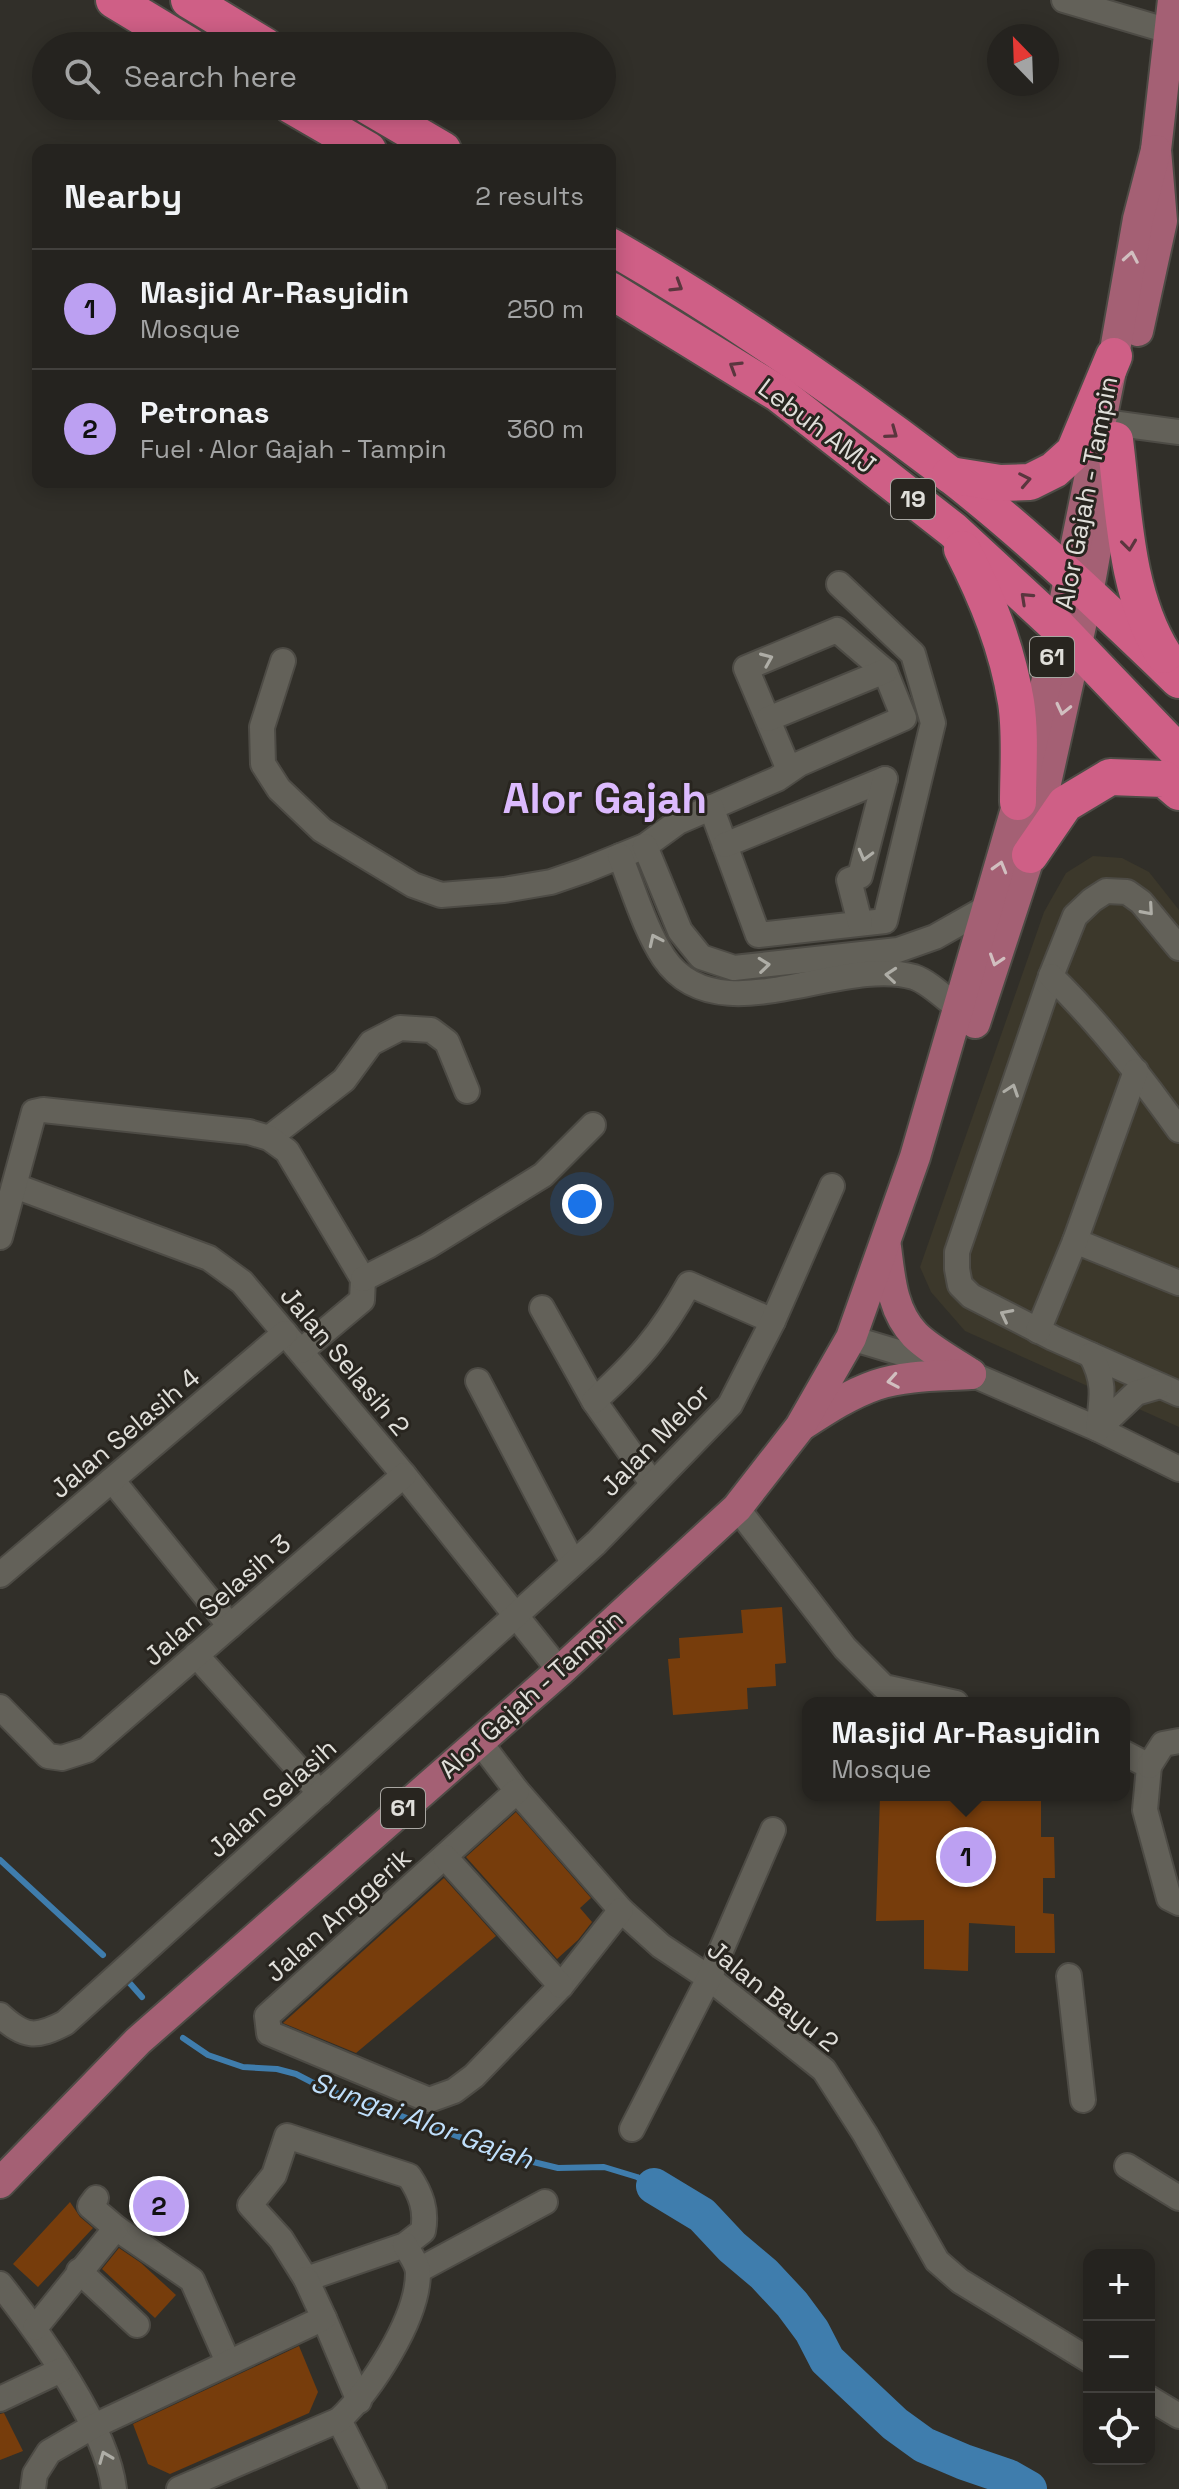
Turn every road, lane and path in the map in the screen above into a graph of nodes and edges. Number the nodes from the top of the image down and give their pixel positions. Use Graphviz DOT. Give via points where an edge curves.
graph roads {
  1 [pos="114,0"];
  2 [pos="189,0"];
  3 [pos="1064,0"];
  4 [pos="1173,0"];
  5 [pos="1169,31"];
  6 [pos="167,32"];
  7 [pos="242,32"];
  8 [pos="316,120"];
  9 [pos="392,120"];
  10 [pos="1164,142"];
  11 [pos="358,144"];
  12 [pos="433,144"];
  13 [pos="616,249"];
  14 [pos="616,294"];
  15 [pos="1114,356"];
  16 [pos="1117,432"];
  17 [pos="1179,432"];
  18 [pos="949,474"];
  19 [pos="953,530"];
  20 [pos="839,584"];
  21 [pos="1078,586"];
  22 [pos="1068,637"];
  23 [pos="283,661"];
  24 [pos="885,671"];
  25 [pos="1179,679"];
  26 [pos="768,719"];
  27 [pos="1179,753"];
  28 [pos="789,770"];
  29 [pos="1179,792"];
  30 [pos="1018,802"];
  31 [pos="711,807"];
  32 [pos="725,845"];
  33 [pos="645,846"];
  34 [pos="1030,855"];
  35 [pos="620,856"];
  36 [pos="988,907"];
  37 [pos="860,923"];
  38 [pos="1179,948"];
  39 [pos="701,957"];
  40 [pos="1051,976"];
  41 [pos="702,989"];
  42 [pos="959,1009"];
  43 [pos="1136,1071"];
  44 [pos="467,1091"];
  45 [pos="593,1125"];
  46 [pos="1179,1130"];
  47 [pos="269,1138"];
  48 [pos="915,1157"];
  49 [pos="15,1186"];
  50 [pos="832,1186"];
  51 [pos="0,1237"];
  52 [pos="1075,1241"];
  53 [pos="885,1242"];
  54 [pos="363,1279"];
  55 [pos="1179,1283"];
  56 [pos="542,1308"];
  57 [pos="773,1321"];
  58 [pos="1038,1331"];
  59 [pos="851,1338"];
  60 [pos="293,1342"];
  61 [pos="1091,1355"];
  62 [pos="971,1374"];
  63 [pos="478,1381"];
  64 [pos="1170,1390"];
  65 [pos="594,1401"];
  66 [pos="800,1427"];
  67 [pos="1098,1429"];
  68 [pos="1179,1469"];
  69 [pos="404,1475"];
  70 [pos="112,1480"];
  71 [pos="652,1483"];
  72 [pos="737,1508"];
  73 [pos="573,1563"];
  74 [pos="0,1575"];
  75 [pos="516,1614"];
  76 [pos="230,1626"];
  77 [pos="196,1655"];
  78 [pos="560,1671"];
  79 [pos="929,1697"];
  80 [pos="0,1707"];
  81 [pos="479,1741"];
  82 [pos="1179,1741"];
  83 [pos="1130,1756"];
  84 [pos="1149,1766"];
  85 [pos="517,1791"];
  86 [pos="320,1793"];
  87 [pos="773,1830"];
  88 [pos="445,1857"];
  89 [pos="1179,1903"];
  90 [pos="621,1910"];
  91 [pos="1069,1976"];
  92 [pos="709,1978"];
  93 [pos="561,1986"];
  94 [pos="0,2015"];
  95 [pos="1083,2100"];
  96 [pos="632,2129"];
  97 [pos="1127,2166"];
  98 [pos="0,2183"];
  99 [pos="96,2198"];
  100 [pos="1179,2198"];
  101 [pos="545,2202"];
  102 [pos="116,2228"];
  103 [pos="405,2245"];
  104 [pos="419,2270"];
  105 [pos="79,2271"];
  106 [pos="306,2279"];
  107 [pos="0,2284"];
  108 [pos="324,2318"];
  109 [pos="137,2325"];
  110 [pos="35,2328"];
  111 [pos="1083,2356"];
  112 [pos="228,2362"];
  113 [pos="61,2370"];
  114 [pos="0,2399"];
  115 [pos="359,2401"];
  116 [pos="1155,2402"];
  117 [pos="1179,2416"];
  118 [pos="339,2420"];
  119 [pos="92,2427"];
  120 [pos="33,2489"];
  121 [pos="114,2489"];
  122 [pos="179,2489"];
  123 [pos="374,2489"];
  1 -- 6 [label="highway"];
  2 -- 7 [label="highway"];
  3 -- 5 [label="street"];
  4 -- 5 [label="main road, 61"];
  5 -- 10 [label="main road, 61"];
  8 -- 11 [label="highway"];
  9 -- 12 [label="highway"];
  15 -- 10 [label="main road, Alor Gajah - Tampin / 61, one-way" via="1138,219"];
  10 -- 16 [label="main road, 61" via="1162,221"];
  13 -- 18 [label="highway, Lebuh AMJ / 19, one-way" via="800,366"];
  19 -- 14 [label="highway, Lebuh AMJ / 19, one-way" via="779,394"];
  18 -- 15 [label="highway, one-way" via="1030,482 1054,470 1074,452"];
  15 -- 21 [label="main road, Alor Gajah - Tampin / 61"];
  16 -- 17 [label="street"];
  16 -- 21 [label="main road, Alor Gajah - Tampin / 61"];
  16 -- 25 [label="highway, one-way" via="1132,567 1151,634"];
  18 -- 21 [label="highway, Lebuh AMJ / 19"];
  22 -- 19 [label="highway, Lebuh AMJ / 19, one-way"];
  19 -- 30 [label="highway" via="1001,636 1016,704"];
  20 -- 37 [label="street" via="913,654 933,723 885,921"];
  21 -- 22 [label="main road, Alor Gajah - Tampin / 61"];
  21 -- 25 [label="highway, Lebuh AMJ / 19"];
  22 -- 27 [label="highway, Lebuh AMJ / 19"];
  22 -- 30 [label="main road, Alor Gajah - Tampin / 61"];
  22 -- 34 [label="main road, Alor Gajah - Tampin / 61, one-way"];
  23 -- 35 [label="street" via="262,727 263,764 279,789 322,830 413,885 441,895 504,890 551,882"];
  24 -- 26 [label="street"];
  26 -- 24 [label="street, one-way" via="746,668 837,630"];
  24 -- 28 [label="street" via="904,718"];
  26 -- 28 [label="street"];
  28 -- 31 [label="street"];
  29 -- 34 [label="highway" via="1164,779 1110,777 1065,804"];
  36 -- 30 [label="main road, Alor Gajah - Tampin / 61, one-way"];
  31 -- 32 [label="street"];
  31 -- 33 [label="street"];
  32 -- 37 [label="street" via="758,935"];
  32 -- 37 [label="street, one-way" via="885,779 860,876 849,880"];
  33 -- 35 [label="street"];
  33 -- 39 [label="street" via="680,931"];
  34 -- 48 [label="main road, Alor Gajah - Tampin / 61, one-way" via="969,1041"];
  41 -- 35 [label="street, one-way" via="664,959"];
  39 -- 36 [label="street, one-way" via="734,968 898,950 935,937"];
  36 -- 42 [label="main road, Alor Gajah - Tampin / 61"];
  40 -- 38 [label="street, one-way" via="1075,916 1106,891 1127,892 1141,902"];
  39 -- 41 [label="street"];
  40 -- 43 [label="street"];
  58 -- 40 [label="street, one-way" via="971,1296 960,1285 957,1252"];
  42 -- 41 [label="street, one-way" via="916,977 880,974 736,994"];
  42 -- 48 [label="main road, Alor Gajah - Tampin / 61"];
  43 -- 46 [label="street"];
  43 -- 52 [label="street"];
  44 -- 47 [label="street" via="447,1042 431,1030 400,1028 371,1043 344,1080"];
  45 -- 54 [label="street" via="543,1175"];
  47 -- 49 [label="street" via="43,1110 34,1112"];
  47 -- 54 [label="street" via="287,1151"];
  48 -- 53 [label="main road, Alor Gajah - Tampin / 61"];
  49 -- 51 [label="street"];
  49 -- 60 [label="street, Jalan Selasih 2" via="209,1258 242,1282"];
  50 -- 57 [label="street, Jalan Melor"];
  52 -- 55 [label="street"];
  52 -- 58 [label="street"];
  53 -- 59 [label="main road, Alor Gajah - Tampin / 61"];
  53 -- 62 [label="main road" via="900,1314 915,1335"];
  54 -- 60 [label="street, Jalan Selasih 4" via="362,1300"];
  56 -- 65 [label="street"];
  57 -- 65 [label="street" via="689,1284 668,1322 634,1364"];
  57 -- 71 [label="street, Jalan Melor" via="730,1405"];
  58 -- 61 [label="street"];
  59 -- 62 [label="street"];
  59 -- 66 [label="main road, Alor Gajah - Tampin / 61"];
  60 -- 69 [label="street, Jalan Selasih 2"];
  60 -- 70 [label="street, Jalan Selasih 4"];
  61 -- 64 [label="street"];
  61 -- 67 [label="street" via="1103,1395"];
  62 -- 66 [label="main road, one-way" via="879,1384"];
  62 -- 67 [label="street"];
  63 -- 73 [label="street"];
  64 -- 67 [label="street" via="1136,1393"];
  65 -- 71 [label="street"];
  66 -- 72 [label="main road, Alor Gajah - Tampin / 61"];
  67 -- 68 [label="street"];
  69 -- 75 [label="street, Jalan Selasih 2"];
  69 -- 76 [label="street, Jalan Selasih 3"];
  70 -- 74 [label="street, Jalan Selasih 4"];
  70 -- 76 [label="street"];
  71 -- 73 [label="street, Jalan Melor"];
  72 -- 78 [label="main road, Alor Gajah - Tampin / 61"];
  72 -- 79 [label="street" via="845,1648 884,1687"];
  73 -- 75 [label="street, Jalan Melor"];
  75 -- 78 [label="street, Jalan Selasih 2"];
  75 -- 86 [label="street, Jalan Selasih"];
  76 -- 77 [label="street, Jalan Selasih 3"];
  77 -- 80 [label="street, Jalan Selasih 3" via="87,1750 62,1758 48,1756"];
  77 -- 86 [label="street"];
  78 -- 81 [label="main road, Alor Gajah - Tampin / 61"];
  81 -- 85 [label="street, Jalan Bayu 2"];
  81 -- 98 [label="main road, Alor Gajah - Tampin / 61" via="138,2041"];
  82 -- 84 [label="street" via="1163,1744"];
  83 -- 84 [label="street"];
  84 -- 89 [label="street" via="1145,1810 1169,1898"];
  85 -- 88 [label="street, Jalan Anggerik"];
  85 -- 90 [label="street, Jalan Bayu 2"];
  86 -- 94 [label="street, Jalan Selasih" via="65,2023 42,2034 16,2030"];
  87 -- 92 [label="street"];
  88 -- 93 [label="street"];
  88 -- 93 [label="street, Jalan Anggerik" via="267,2016 269,2033 429,2100 474,2076"];
  90 -- 92 [label="street, Jalan Bayu 2" via="661,1946"];
  90 -- 93 [label="street"];
  91 -- 95 [label="street"];
  92 -- 96 [label="street"];
  92 -- 111 [label="street, Jalan Bayu 2" via="824,2070 937,2261 960,2281"];
  97 -- 100 [label="street"];
  99 -- 102 [label="street" via="90,2206"];
  101 -- 104 [label="street"];
  102 -- 105 [label="street"];
  102 -- 112 [label="street" via="192,2280"];
  103 -- 104 [label="street"];
  103 -- 106 [label="street"];
  103 -- 106 [label="street" via="423,2231 426,2217 409,2176 287,2136 274,2175 250,2205 281,2239"];
  104 -- 115 [label="street" via="398,2339"];
  105 -- 109 [label="street"];
  105 -- 110 [label="street"];
  106 -- 108 [label="street"];
  107 -- 110 [label="street"];
  108 -- 112 [label="street"];
  108 -- 115 [label="street"];
  110 -- 113 [label="street"];
  112 -- 119 [label="street"];
  113 -- 114 [label="street"];
  113 -- 119 [label="street"];
  115 -- 118 [label="street"];
  116 -- 117 [label="street"];
  118 -- 122 [label="street"];
  118 -- 123 [label="street"];
  119 -- 120 [label="street" via="49,2452 35,2474"];
  121 -- 119 [label="street, one-way"];
}
